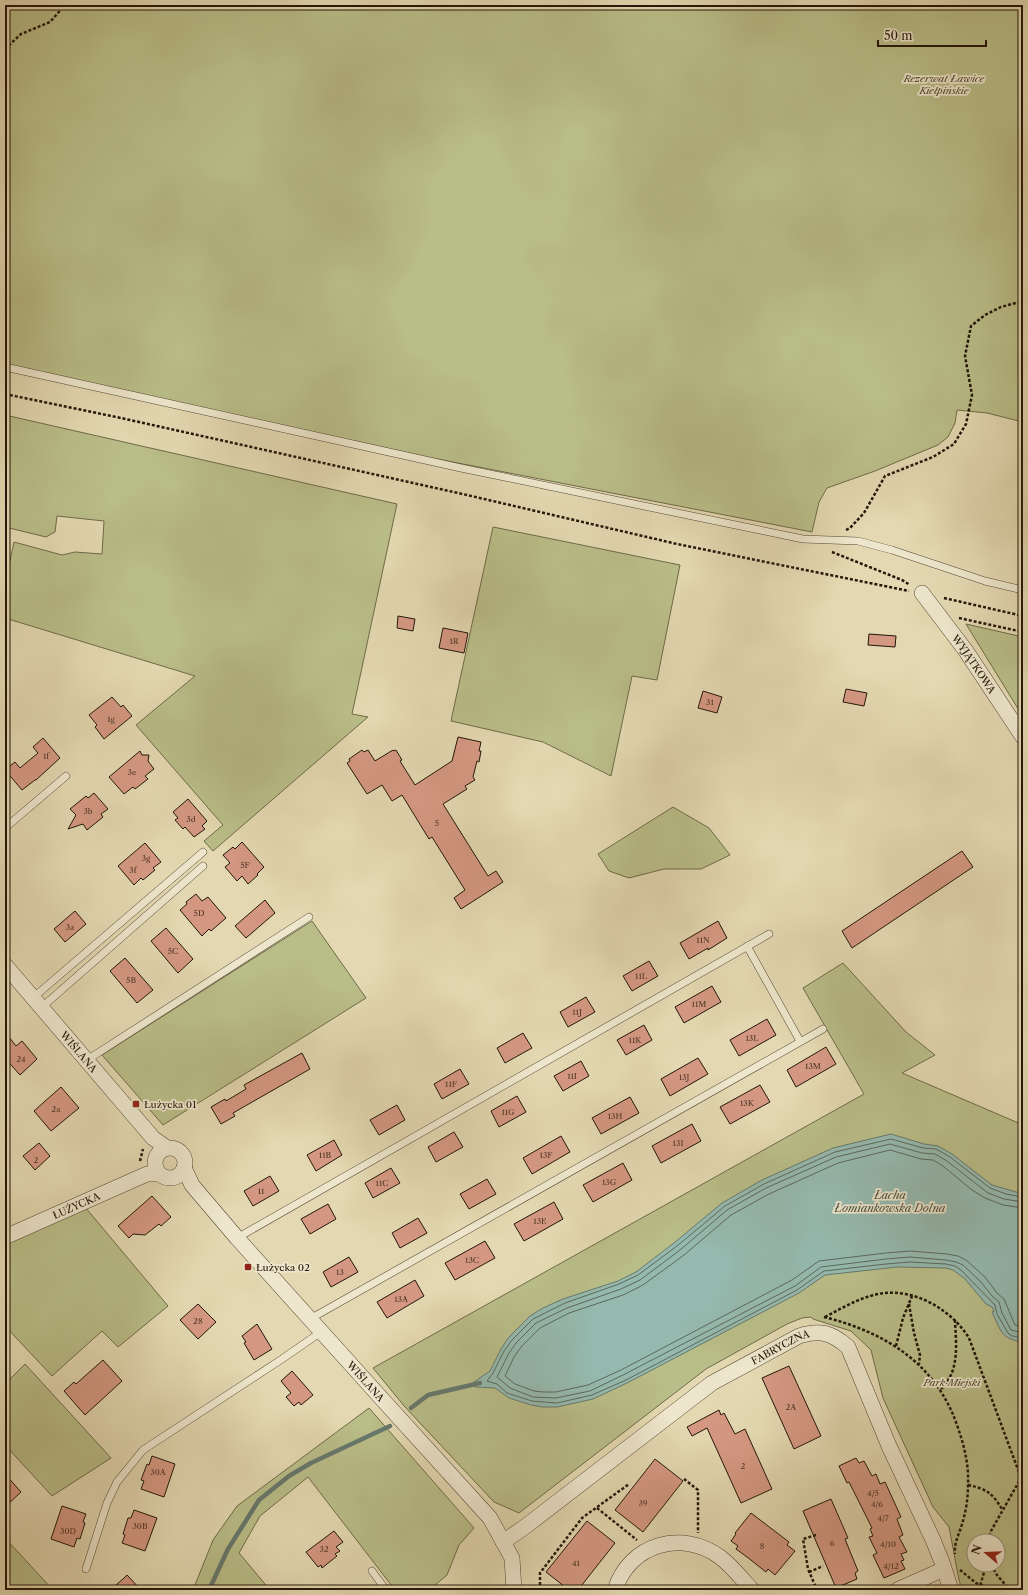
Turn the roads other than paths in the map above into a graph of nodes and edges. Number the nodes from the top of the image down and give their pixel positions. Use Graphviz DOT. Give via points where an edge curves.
graph roads {
  1 [pos="5,367"];
  2 [pos="1023,590"];
  3 [pos="922,593"];
  4 [pos="1023,736"];
  5 [pos="66,776"];
  6 [pos="5,828"];
  7 [pos="203,852"];
  8 [pos="203,866"];
  9 [pos="309,917"];
  10 [pos="769,934"];
  11 [pos="748,946"];
  12 [pos="5,965"];
  13 [pos="38,1002"];
  14 [pos="823,1029"];
  15 [pos="800,1041"];
  16 [pos="87,1060"];
  17 [pos="157,1163"];
  18 [pos="180,1172"];
  19 [pos="5,1237"];
  20 [pos="238,1238"];
  21 [pos="310,1319"];
  22 [pos="321,1332"];
  23 [pos="503,1542"];
  24 [pos="953,1566"];
  25 [pos="86,1569"];
  26 [pos="372,1571"];
  27 [pos="386,1590"];
  28 [pos="514,1590"];
  29 [pos="615,1590"];
  30 [pos="752,1590"];
  31 [pos="897,1590"];
  32 [pos="951,1590"];
  1 -- 2 [label="lane" via="461,468 803,539 858,541 985,581"];
  3 -- 4 [label="street, WYJĄTKOWA" via="966,651"];
  5 -- 6 [label="lane"];
  7 -- 13 [label="lane"];
  8 -- 13 [label="lane"];
  9 -- 16 [label="lane"];
  10 -- 11 [label="lane"];
  11 -- 15 [label="lane"];
  11 -- 20 [label="lane"];
  12 -- 13 [label="street, WIŚLANA"];
  13 -- 16 [label="street, WIŚLANA"];
  14 -- 15 [label="lane"];
  15 -- 21 [label="lane"];
  16 -- 17 [label="street, WIŚLANA" via="153,1138"];
  17 -- 18 [label="street" via="167,1178"];
  17 -- 18 [label="street" via="176,1149 184,1159"];
  17 -- 19 [label="street, ŁUŻYCKA"];
  18 -- 20 [label="street, WIŚLANA"];
  20 -- 21 [label="street, WIŚLANA"];
  21 -- 22 [label="street, WIŚLANA"];
  22 -- 23 [label="street, WIŚLANA" via="490,1518"];
  22 -- 25 [label="lane" via="143,1450 117,1482 107,1503"];
  23 -- 24 [label="street, FABRYCZNA" via="712,1383 799,1336 819,1332 835,1337 848,1347 889,1446 922,1514"];
  23 -- 28 [label="street, WIŚLANA" via="512,1558"];
  24 -- 31 [label="street"];
  24 -- 32 [label="street, FABRYCZNA"];
  26 -- 27 [label="lane"];
  29 -- 30 [label="street" via="626,1567 644,1551 665,1544 685,1544 703,1548 720,1557"];
}
